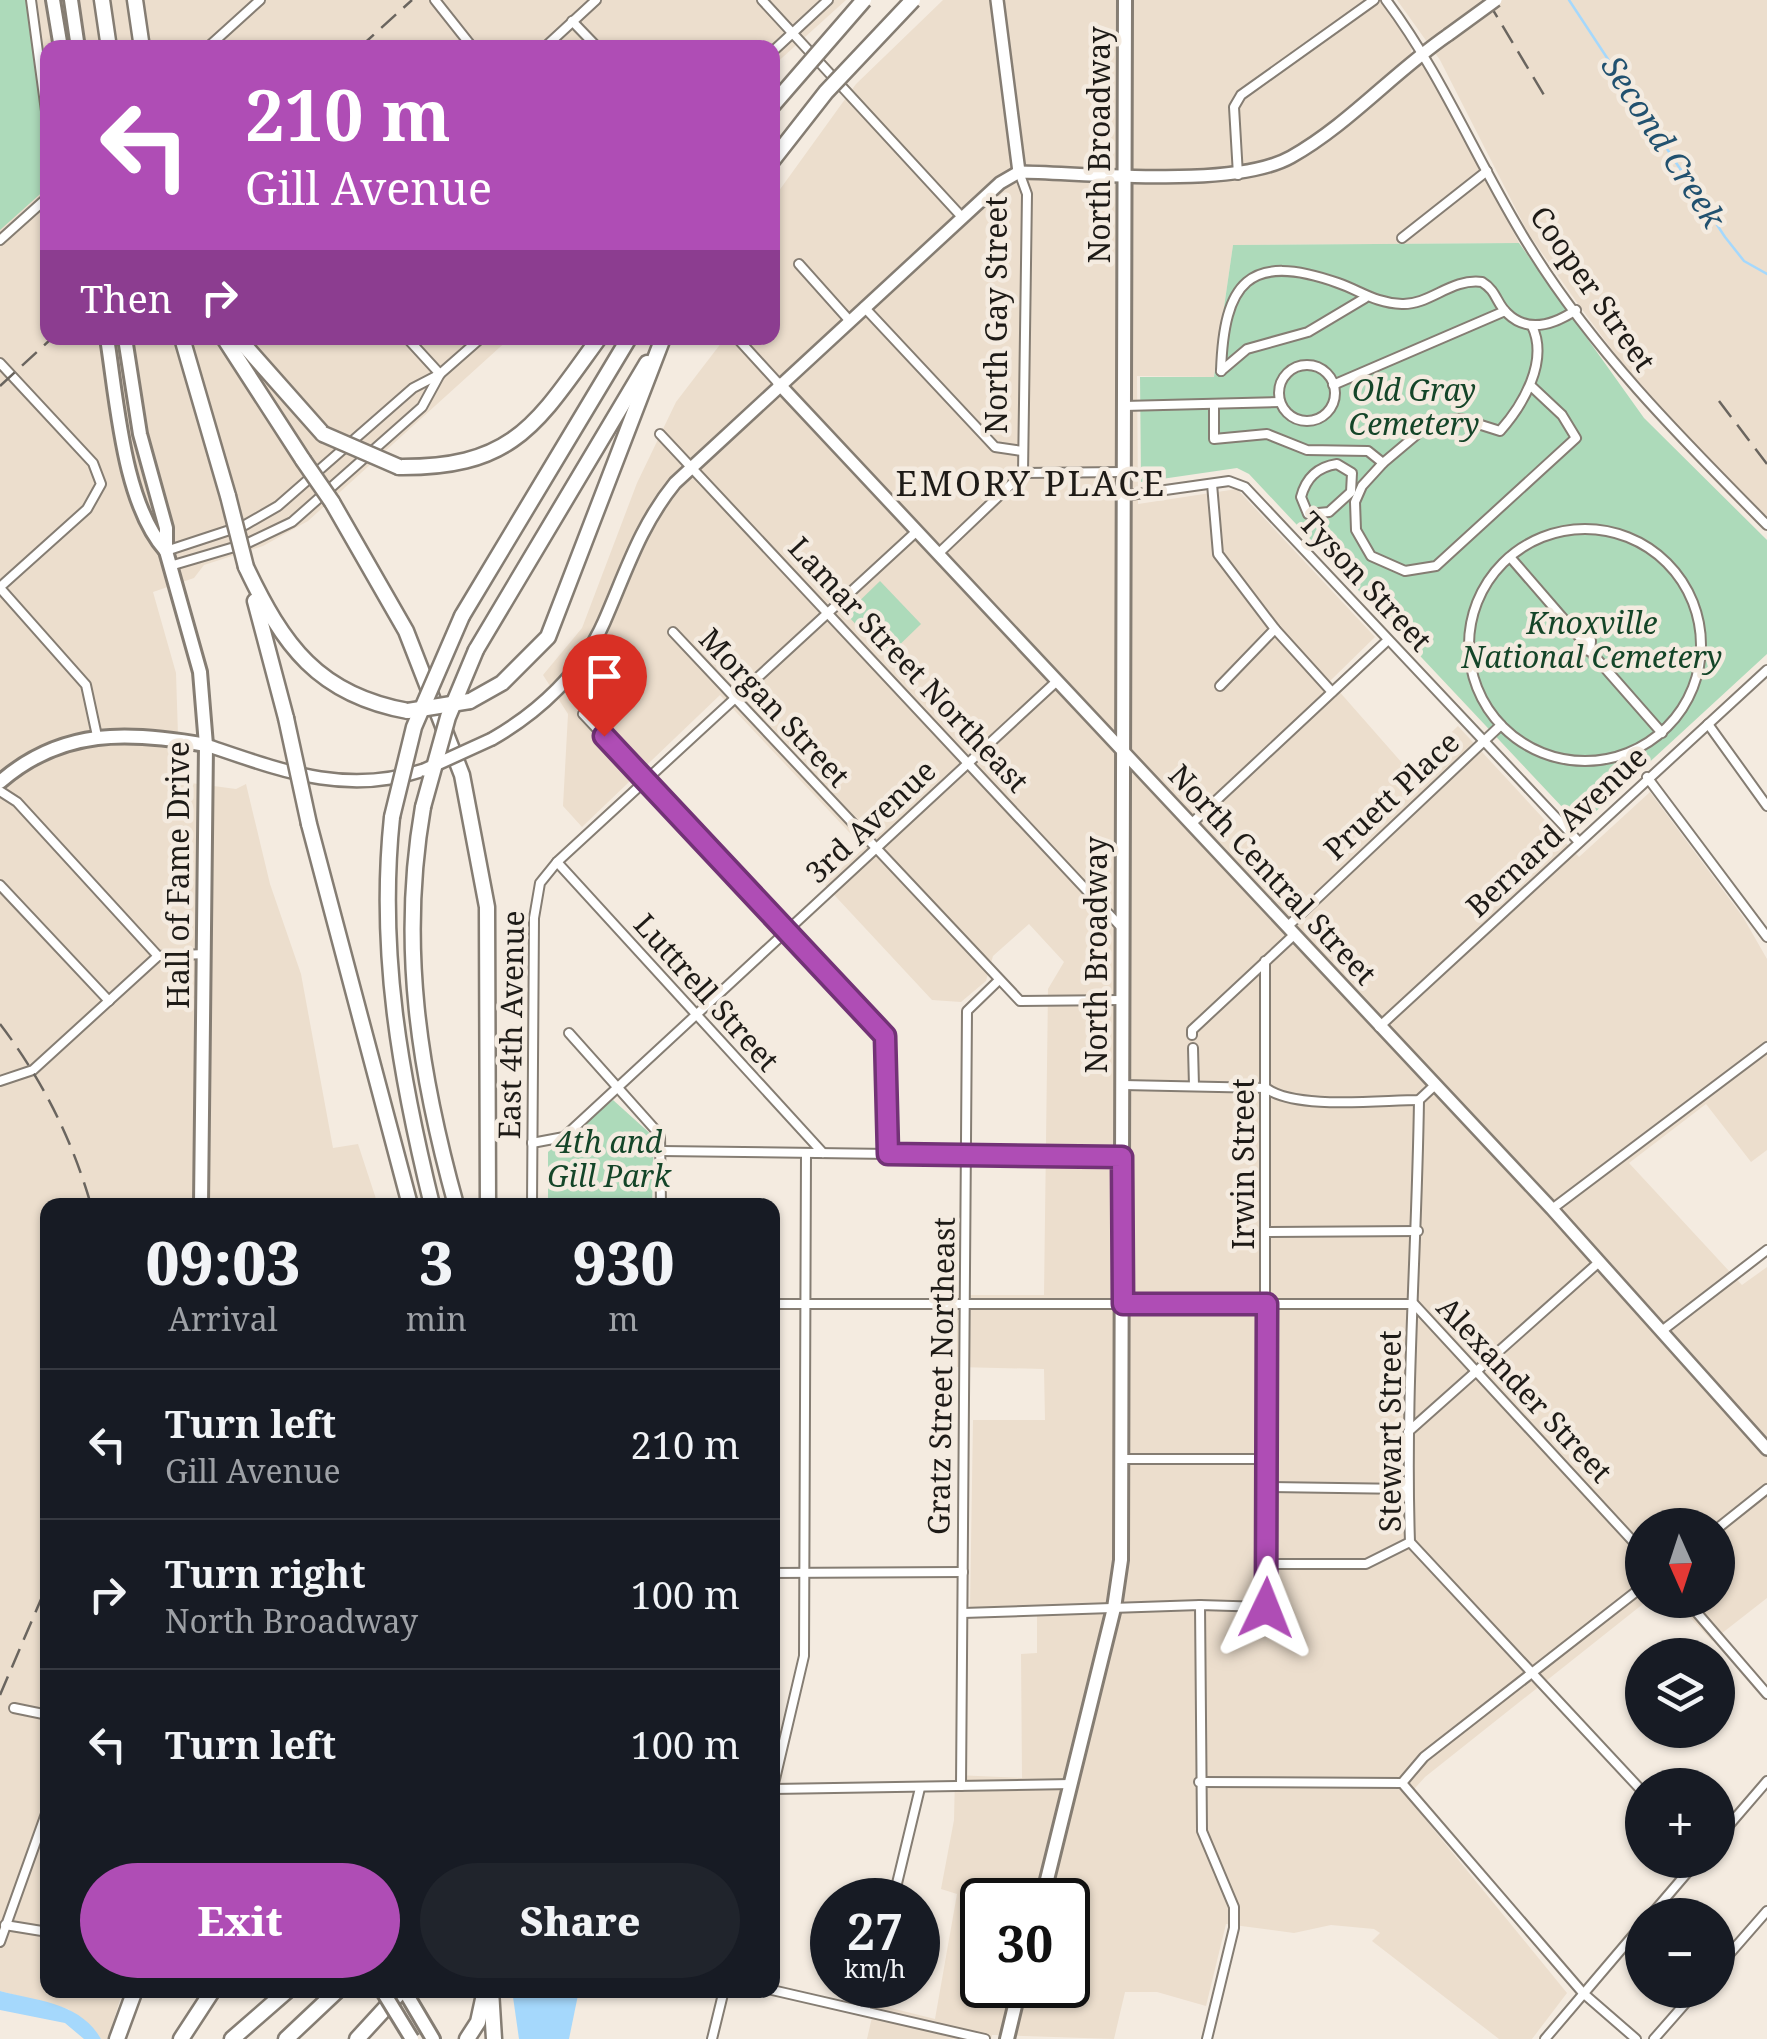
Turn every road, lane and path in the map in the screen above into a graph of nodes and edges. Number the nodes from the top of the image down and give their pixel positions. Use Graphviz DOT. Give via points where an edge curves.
graph roads {
  1 [pos="32,0"];
  2 [pos="53,0"];
  3 [pos="71,0"];
  4 [pos="102,0"];
  5 [pos="138,0"];
  6 [pos="260,0"];
  7 [pos="436,0"];
  8 [pos="596,0"];
  9 [pos="762,0"];
  10 [pos="828,0"];
  11 [pos="864,0"];
  12 [pos="914,0"];
  13 [pos="997,0"];
  14 [pos="1125,0"];
  15 [pos="1374,0"];
  16 [pos="1386,0"];
  17 [pos="1496,0"];
  18 [pos="572,21"];
  19 [pos="792,33"];
  20 [pos="60,40"];
  21 [pos="77,40"];
  22 [pos="108,40"];
  23 [pos="141,40"];
  24 [pos="216,40"];
  25 [pos="467,40"];
  26 [pos="552,40"];
  27 [pos="590,40"];
  28 [pos="780,44"];
  29 [pos="1424,51"];
  30 [pos="40,63"];
  31 [pos="780,97"];
  32 [pos="780,151"];
  33 [pos="1487,171"];
  34 [pos="1019,172"];
  35 [pos="1125,173"];
  36 [pos="1238,174"];
  37 [pos="40,204"];
  38 [pos="961,216"];
  39 [pos="1402,238"];
  40 [pos="0,240"];
  41 [pos="799,264"];
  42 [pos="1365,298"];
  43 [pos="863,306"];
  44 [pos="1576,310"];
  45 [pos="1505,311"];
  46 [pos="850,320"];
  47 [pos="1532,326"];
  48 [pos="109,345"];
  49 [pos="126,345"];
  50 [pos="184,345"];
  51 [pos="229,345"];
  52 [pos="244,345"];
  53 [pos="413,345"];
  54 [pos="472,345"];
  55 [pos="594,345"];
  56 [pos="625,345"];
  57 [pos="659,345"];
  58 [pos="660,345"];
  59 [pos="743,345"];
  60 [pos="0,363"];
  61 [pos="440,374"];
  62 [pos="779,384"];
  63 [pos="1530,384"];
  64 [pos="1334,385"];
  65 [pos="1280,402"];
  66 [pos="1124,406"];
  67 [pos="1214,406"];
  68 [pos="660,434"];
  69 [pos="1022,451"];
  70 [pos="1383,462"];
  71 [pos="692,466"];
  72 [pos="1023,472"];
  73 [pos="1123,472"];
  74 [pos="1212,484"];
  75 [pos="1354,494"];
  76 [pos="1123,496"];
  77 [pos="1767,525"];
  78 [pos="917,531"];
  79 [pos="166,551"];
  80 [pos="939,553"];
  81 [pos="1510,557"];
  82 [pos="170,566"];
  83 [pos="246,566"];
  84 [pos="0,587"];
  85 [pos="830,612"];
  86 [pos="1275,629"];
  87 [pos="673,632"];
  88 [pos="1388,640"];
  89 [pos="1767,670"];
  90 [pos="1058,681"];
  91 [pos="1220,686"];
  92 [pos="1332,692"];
  93 [pos="734,700"];
  94 [pos="584,714"];
  95 [pos="1708,724"];
  96 [pos="1501,725"];
  97 [pos="1662,732"];
  98 [pos="97,736"];
  99 [pos="1484,741"];
  100 [pos="206,744"];
  101 [pos="1124,751"];
  102 [pos="967,764"];
  103 [pos="1647,777"];
  104 [pos="645,780"];
  105 [pos="0,782"];
  106 [pos="0,790"];
  107 [pos="1767,806"];
  108 [pos="1192,824"];
  109 [pos="1578,842"];
  110 [pos="875,849"];
  111 [pos="557,862"];
  112 [pos="0,885"];
  113 [pos="1121,928"];
  114 [pos="1292,930"];
  115 [pos="786,931"];
  116 [pos="1767,937"];
  117 [pos="204,954"];
  118 [pos="158,956"];
  119 [pos="1265,960"];
  120 [pos="1000,980"];
  121 [pos="1122,1000"];
  122 [pos="109,1001"];
  123 [pos="696,1014"];
  124 [pos="1378,1028"];
  125 [pos="569,1033"];
  126 [pos="1192,1035"];
  127 [pos="1767,1047"];
  128 [pos="1193,1048"];
  129 [pos="0,1081"];
  130 [pos="1123,1085"];
  131 [pos="618,1086"];
  132 [pos="1194,1086"];
  133 [pos="1434,1086"];
  134 [pos="1266,1088"];
  135 [pos="1418,1100"];
  136 [pos="532,1143"];
  137 [pos="660,1151"];
  138 [pos="806,1153"];
  139 [pos="823,1153"];
  140 [pos="888,1154"];
  141 [pos="967,1155"];
  142 [pos="1122,1157"];
  143 [pos="201,1198"];
  144 [pos="408,1198"];
  145 [pos="430,1198"];
  146 [pos="454,1198"];
  147 [pos="488,1198"];
  148 [pos="532,1198"];
  149 [pos="660,1198"];
  150 [pos="1552,1209"];
  151 [pos="1418,1231"];
  152 [pos="1267,1232"];
  153 [pos="1767,1250"];
  154 [pos="1598,1263"];
  155 [pos="780,1304"];
  156 [pos="808,1304"];
  157 [pos="966,1304"];
  158 [pos="1123,1304"];
  159 [pos="1267,1304"];
  160 [pos="1414,1304"];
  161 [pos="1664,1330"];
  162 [pos="1475,1374"];
  163 [pos="1408,1432"];
  164 [pos="1767,1449"];
  165 [pos="1120,1458"];
  166 [pos="1266,1459"];
  167 [pos="1266,1487"];
  168 [pos="1408,1489"];
  169 [pos="1767,1489"];
  170 [pos="1735,1514"];
  171 [pos="1625,1533"];
  172 [pos="1410,1542"];
  173 [pos="1268,1564"];
  174 [pos="780,1572"];
  175 [pos="963,1572"];
  176 [pos="802,1573"];
  177 [pos="1625,1601"];
  178 [pos="1200,1605"];
  179 [pos="1114,1608"];
  180 [pos="963,1613"];
  181 [pos="1702,1618"];
  182 [pos="1535,1674"];
  183 [pos="1767,1694"];
  184 [pos="14,1708"];
  185 [pos="40,1713"];
  186 [pos="780,1761"];
  187 [pos="1625,1773"];
  188 [pos="1767,1781"];
  189 [pos="1199,1782"];
  190 [pos="1402,1782"];
  191 [pos="1072,1784"];
  192 [pos="961,1786"];
  193 [pos="920,1788"];
  194 [pos="780,1791"];
  195 [pos="1735,1818"];
  196 [pos="40,1830"];
  197 [pos="898,1878"];
  198 [pos="1048,1878"];
  199 [pos="1683,1878"];
  200 [pos="1666,1898"];
  201 [pos="1767,1911"];
  202 [pos="5,1926"];
  203 [pos="40,1931"];
  204 [pos="0,1942"];
  205 [pos="1625,1945"];
  206 [pos="1735,1948"];
  207 [pos="780,1992"];
  208 [pos="1584,1993"];
  209 [pos="132,1998"];
  210 [pos="208,1998"];
  211 [pos="279,1998"];
  212 [pos="330,1998"];
  213 [pos="387,1998"];
  214 [pos="395,1998"];
  215 [pos="408,1998"];
  216 [pos="486,1998"];
  217 [pos="489,1998"];
  218 [pos="722,1998"];
  219 [pos="866,2008"];
  220 [pos="1014,2008"];
  221 [pos="1682,2008"];
  222 [pos="865,2011"];
  223 [pos="118,2039"];
  224 [pos="181,2039"];
  225 [pos="232,2039"];
  226 [pos="286,2039"];
  227 [pos="357,2039"];
  228 [pos="412,2039"];
  229 [pos="433,2039"];
  230 [pos="467,2039"];
  231 [pos="494,2039"];
  232 [pos="712,2039"];
  233 [pos="985,2039"];
  234 [pos="1006,2039"];
  235 [pos="1206,2039"];
  236 [pos="1544,2039"];
  237 [pos="1636,2039"];
  238 [pos="1654,2039"];
  1 -- 30 [label="street"];
  2 -- 20 [label="main road"];
  3 -- 21 [label="main road"];
  4 -- 22 [label="highway"];
  5 -- 23 [label="highway"];
  6 -- 24 [label="street"];
  7 -- 25 [label="street"];
  8 -- 18 [label="street"];
  9 -- 19 [label="street"];
  10 -- 19 [label="street"];
  11 -- 31 [label="highway, bridge"];
  12 -- 32 [label="highway, bridge"];
  13 -- 34 [label="main road, North Gay Street"];
  14 -- 35 [label="main road, North Broadway"];
  15 -- 36 [label="street" via="1240,94 1234,107"];
  16 -- 29 [label="street, Cooper Street"];
  17 -- 29 [label="main road, bridge"];
  18 -- 26 [label="street"];
  18 -- 27 [label="street"];
  19 -- 28 [label="street"];
  19 -- 38 [label="street"];
  29 -- 33 [label="street, Cooper Street"];
  29 -- 36 [label="main road" via="1300,152"];
  33 -- 39 [label="street"];
  33 -- 44 [label="street, Cooper Street" via="1532,251"];
  34 -- 35 [label="main road"];
  34 -- 38 [label="main road"];
  34 -- 69 [label="street, North Gay Street" via="1027,194"];
  35 -- 36 [label="main road"];
  35 -- 66 [label="main road, North Broadway"];
  37 -- 40 [label="street"];
  38 -- 43 [label="main road"];
  41 -- 46 [label="street"];
  42 -- 42 [label="street" via="1308,332 1246,349 1221,371 1231,301 1256,275 1306,273"];
  42 -- 45 [label="street" via="1413,303 1476,281 1498,295"];
  43 -- 46 [label="main road"];
  43 -- 69 [label="street" via="995,447"];
  44 -- 47 [label="street" via="1558,322"];
  44 -- 77 [label="street, Cooper Street" via="1645,402"];
  45 -- 47 [label="street"];
  45 -- 64 [label="street"];
  46 -- 62 [label="main road"];
  47 -- 63 [label="street" via="1538,345"];
  48 -- 79 [label="main road, Hall of Fame Drive" via="136,490 149,532"];
  49 -- 79 [label="main road, Hall of Fame Drive"];
  50 -- 83 [label="highway, bridge"];
  51 -- 147 [label="highway, bridge" via="332,502 406,632 462,775 487,906"];
  52 -- 55 [label="highway, bridge" via="324,434 399,467 446,468 522,436"];
  53 -- 61 [label="street"];
  54 -- 61 [label="street"];
  56 -- 145 [label="highway, bridge" via="462,616 414,727 392,817 385,938 391,1002 403,1088"];
  57 -- 146 [label="highway, bridge" via="476,650 423,807 410,967 428,1106"];
  58 -- 83 [label="highway, bridge" via="548,637 502,683 470,700 408,711 348,695 298,655 272,622"];
  59 -- 62 [label="street, North Central Street"];
  60 -- 84 [label="street" via="93,463 100,484 86,510"];
  61 -- 79 [label="street" via="413,388 278,506 245,525"];
  61 -- 82 [label="street" via="422,407 292,522"];
  62 -- 71 [label="main road"];
  62 -- 78 [label="main road, North Central Street"];
  63 -- 70 [label="street" via="1498,433 1448,420 1420,431"];
  63 -- 75 [label="street" via="1576,438 1436,566 1404,571 1371,556 1356,530"];
  64 -- 65 [label="street" via="1329,410 1315,420 1290,416"];
  64 -- 65 [label="street" via="1323,371 1298,366 1280,384"];
  65 -- 67 [label="street"];
  66 -- 67 [label="street"];
  66 -- 73 [label="main road, North Broadway"];
  67 -- 70 [label="street" via="1214,440 1267,434 1306,450 1368,451"];
  68 -- 71 [label="street, Lamar Street Northeast"];
  69 -- 72 [label="street, North Gay Street"];
  70 -- 75 [label="street"];
  71 -- 85 [label="street, Lamar Street Northeast"];
  71 -- 100 [label="main road, bridge" via="640,532 599,633 568,678 492,739 384,781 334,782"];
  72 -- 73 [label="street"];
  72 -- 80 [label="street"];
  73 -- 76 [label="main road, North Broadway"];
  74 -- 76 [label="street, Tyson Street"];
  74 -- 86 [label="street" via="1218,554"];
  74 -- 88 [label="street, Tyson Street" via="1245,486"];
  75 -- 75 [label="street" via="1323,514 1308,514 1301,504 1306,484 1326,465 1349,468"];
  76 -- 101 [label="main road, North Broadway"];
  78 -- 80 [label="main road, North Central Street"];
  78 -- 85 [label="street, East 4th Avenue"];
  79 -- 82 [label="main road, Hall of Fame Drive"];
  80 -- 90 [label="main road, North Central Street"];
  81 -- 96 [label="street" via="1488,582 1470,630 1475,681"];
  81 -- 97 [label="street" via="1581,639 1580,649 1590,651"];
  81 -- 97 [label="street" via="1548,536 1591,530 1633,540 1669,565 1697,614 1701,657 1688,698"];
  82 -- 100 [label="main road, Hall of Fame Drive" via="200,672"];
  83 -- 144 [label="highway, bridge"];
  84 -- 98 [label="street" via="86,686"];
  85 -- 93 [label="street, East 4th Avenue"];
  85 -- 102 [label="street, Lamar Street Northeast"];
  86 -- 91 [label="street"];
  86 -- 92 [label="street"];
  87 -- 93 [label="street, Morgan Street"];
  88 -- 92 [label="street"];
  88 -- 99 [label="street, Tyson Street"];
  89 -- 95 [label="street, Bernard Avenue"];
  90 -- 101 [label="main road, North Central Street"];
  90 -- 102 [label="street, 3rd Avenue"];
  92 -- 108 [label="street"];
  93 -- 104 [label="street, East 4th Avenue"];
  93 -- 110 [label="street, Morgan Street"];
  94 -- 104 [label="street"];
  95 -- 103 [label="street, Bernard Avenue"];
  95 -- 107 [label="street"];
  96 -- 97 [label="street" via="1545,754 1580,761 1615,758"];
  96 -- 99 [label="street, Pruett Place"];
  98 -- 100 [label="main road" via="126,733"];
  98 -- 105 [label="main road" via="48,750"];
  99 -- 109 [label="street, Tyson Street"];
  99 -- 114 [label="street, Pruett Place"];
  100 -- 117 [label="main road, Hall of Fame Drive"];
  101 -- 108 [label="main road, North Central Street"];
  101 -- 113 [label="main road, North Broadway"];
  102 -- 110 [label="street, 3rd Avenue"];
  102 -- 113 [label="street, Lamar Street Northeast"];
  103 -- 109 [label="street, Bernard Avenue"];
  103 -- 116 [label="street"];
  104 -- 111 [label="street, East 4th Avenue"];
  104 -- 115 [label="street"];
  106 -- 118 [label="street"];
  108 -- 114 [label="main road, North Central Street"];
  109 -- 124 [label="street, Bernard Avenue"];
  110 -- 115 [label="street, 3rd Avenue"];
  110 -- 120 [label="street, Morgan Street"];
  111 -- 123 [label="street, Luttrell Street"];
  111 -- 136 [label="street, East 4th Avenue" via="534,904"];
  112 -- 122 [label="street"];
  113 -- 121 [label="main road, North Broadway"];
  114 -- 119 [label="street, Pruett Place"];
  114 -- 124 [label="main road, North Central Street"];
  115 -- 123 [label="street, 3rd Avenue"];
  115 -- 140 [label="street" via="885,1036"];
  117 -- 118 [label="street"];
  117 -- 143 [label="main road, Hall of Fame Drive"];
  118 -- 122 [label="street"];
  119 -- 126 [label="street, Pruett Place"];
  119 -- 134 [label="street, Irwin Street"];
  120 -- 121 [label="street, Morgan Street" via="1020,1001"];
  120 -- 141 [label="street, Gratz Street Northeast" via="967,1011"];
  121 -- 130 [label="main road, North Broadway"];
  122 -- 129 [label="street" via="33,1070"];
  123 -- 131 [label="street, 3rd Avenue"];
  123 -- 139 [label="street, Luttrell Street"];
  124 -- 133 [label="main road, North Central Street"];
  125 -- 131 [label="street"];
  127 -- 150 [label="street"];
  128 -- 132 [label="street"];
  130 -- 132 [label="street"];
  130 -- 142 [label="main road, North Broadway"];
  131 -- 136 [label="street, 3rd Avenue" via="564,1137"];
  131 -- 137 [label="street" via="660,1135"];
  132 -- 134 [label="street"];
  133 -- 135 [label="street"];
  133 -- 150 [label="main road, North Central Street"];
  134 -- 135 [label="street" via="1278,1098"];
  134 -- 152 [label="street, Irwin Street"];
  135 -- 151 [label="street, Stewart Street"];
  136 -- 148 [label="street, East 4th Avenue"];
  137 -- 138 [label="street"];
  137 -- 149 [label="street"];
  138 -- 139 [label="street"];
  138 -- 156 [label="street"];
  139 -- 140 [label="street"];
  140 -- 141 [label="street"];
  141 -- 142 [label="street"];
  141 -- 157 [label="street, Gratz Street Northeast"];
  142 -- 158 [label="main road, North Broadway"];
  150 -- 154 [label="main road, North Central Street"];
  151 -- 152 [label="street"];
  151 -- 160 [label="street, Stewart Street"];
  152 -- 159 [label="street, Irwin Street"];
  153 -- 161 [label="street"];
  154 -- 161 [label="main road, North Central Street"];
  154 -- 162 [label="street"];
  155 -- 156 [label="street"];
  156 -- 157 [label="street"];
  156 -- 176 [label="street"];
  157 -- 158 [label="street"];
  157 -- 175 [label="street, Gratz Street Northeast"];
  158 -- 159 [label="street"];
  158 -- 165 [label="main road, North Broadway"];
  159 -- 160 [label="street"];
  159 -- 166 [label="street, Irwin Street"];
  160 -- 162 [label="street, Alexander Street"];
  160 -- 163 [label="street, Stewart Street"];
  161 -- 164 [label="main road, North Central Street"];
  162 -- 163 [label="street"];
  162 -- 171 [label="street, Alexander Street"];
  163 -- 168 [label="street, Stewart Street"];
  165 -- 166 [label="street"];
  165 -- 179 [label="main road, North Broadway" via="1121,1560"];
  166 -- 167 [label="street, Irwin Street"];
  167 -- 168 [label="street"];
  167 -- 173 [label="street, Irwin Street"];
  168 -- 172 [label="street, Stewart Street"];
  169 -- 170 [label="street"];
  172 -- 173 [label="street" via="1366,1564"];
  172 -- 182 [label="street, Stewart Street"];
  173 -- 178 [label="street, Irwin Street" via="1266,1608"];
  174 -- 176 [label="street"];
  175 -- 176 [label="street"];
  175 -- 180 [label="street, Gratz Street Northeast"];
  176 -- 186 [label="street" via="804,1656"];
  177 -- 182 [label="street"];
  178 -- 179 [label="street"];
  178 -- 189 [label="street"];
  179 -- 180 [label="street"];
  179 -- 191 [label="main road, North Broadway"];
  180 -- 192 [label="street, Gratz Street Northeast"];
  181 -- 183 [label="street"];
  182 -- 187 [label="street, Stewart Street"];
  182 -- 190 [label="street" via="1424,1757"];
  184 -- 185 [label="street"];
  188 -- 195 [label="street"];
  189 -- 190 [label="street"];
  189 -- 235 [label="street" via="1202,1832 1234,1907"];
  190 -- 208 [label="street"];
  191 -- 192 [label="street"];
  191 -- 198 [label="main road, North Broadway"];
  192 -- 193 [label="street"];
  193 -- 194 [label="street"];
  193 -- 197 [label="street"];
  196 -- 202 [label="street"];
  199 -- 200 [label="street"];
  201 -- 206 [label="street"];
  202 -- 203 [label="street"];
  202 -- 204 [label="street"];
  205 -- 208 [label="street"];
  207 -- 222 [label="street"];
  208 -- 236 [label="street"];
  208 -- 237 [label="street"];
  209 -- 223 [label="highway"];
  210 -- 224 [label="highway"];
  211 -- 225 [label="highway"];
  212 -- 226 [label="highway"];
  213 -- 228 [label="main road, bridge"];
  214 -- 227 [label="highway"];
  215 -- 229 [label="main road"];
  216 -- 230 [label="highway"];
  217 -- 231 [label="highway"];
  218 -- 232 [label="street"];
  219 -- 222 [label="street"];
  220 -- 234 [label="main road"];
  221 -- 238 [label="street"];
  222 -- 233 [label="street"];
}
